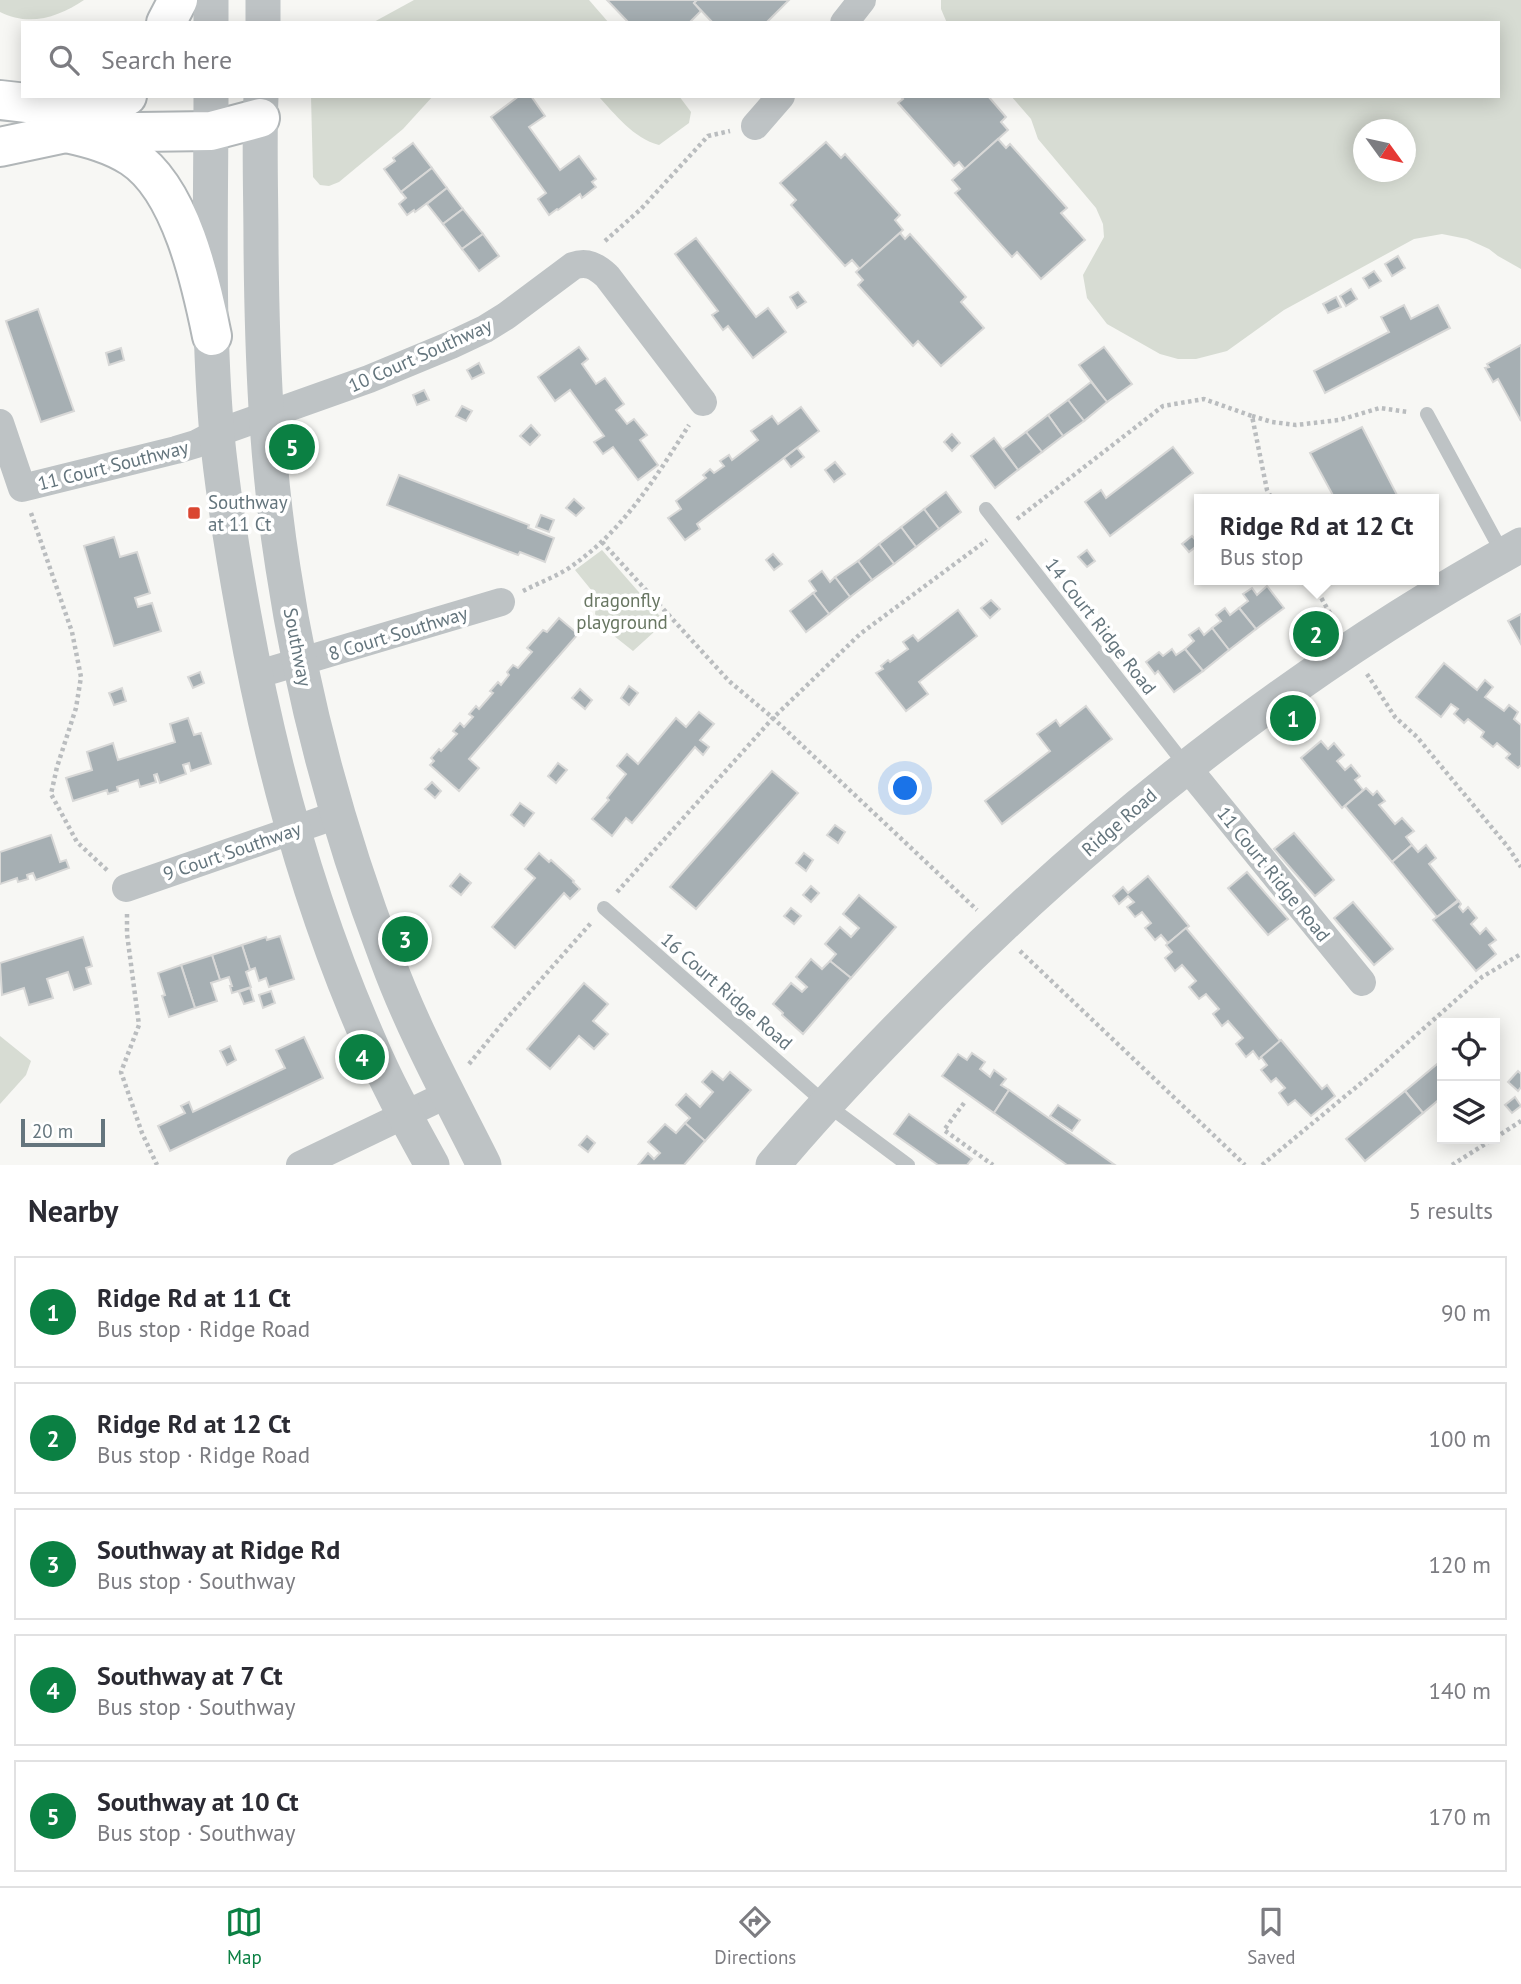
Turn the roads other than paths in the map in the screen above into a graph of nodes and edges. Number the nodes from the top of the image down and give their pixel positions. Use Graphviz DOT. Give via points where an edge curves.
graph roads {
  1 [pos="178,0"];
  2 [pos="211,0"];
  3 [pos="263,0"];
  4 [pos="862,0"];
  5 [pos="167,21"];
  6 [pos="211,21"];
  7 [pos="263,21"];
  8 [pos="846,21"];
  9 [pos="89,98"];
  10 [pos="779,98"];
  11 [pos="13,102"];
  12 [pos="261,107"];
  13 [pos="214,108"];
  14 [pos="65,115"];
  15 [pos="755,126"];
  16 [pos="0,147"];
  17 [pos="212,336"];
  18 [pos="703,402"];
  19 [pos="1427,414"];
  20 [pos="267,417"];
  21 [pos="0,423"];
  22 [pos="217,433"];
  23 [pos="986,509"];
  24 [pos="1516,550"];
  25 [pos="500,602"];
  26 [pos="300,662"];
  27 [pos="255,675"];
  28 [pos="1186,766"];
  29 [pos="337,815"];
  30 [pos="294,830"];
  31 [pos="126,888"];
  32 [pos="604,908"];
  33 [pos="1362,982"];
  34 [pos="448,1094"];
  35 [pos="826,1104"];
  36 [pos="404,1115"];
  37 [pos="300,1165"];
  38 [pos="432,1165"];
  39 [pos="484,1165"];
  40 [pos="773,1165"];
  41 [pos="908,1165"];
  1 -- 5 [label="highway"];
  2 -- 6 [label="street"];
  3 -- 7 [label="street"];
  4 -- 8 [label="street"];
  9 -- 11 [label="highway"];
  10 -- 15 [label="street"];
  11 -- 14 [label="highway"];
  12 -- 13 [label="highway"];
  12 -- 20 [label="street, Southway"];
  13 -- 14 [label="highway"];
  13 -- 17 [label="street"];
  14 -- 16 [label="highway"];
  14 -- 17 [label="highway" via="94,139 133,158 158,181 189,246"];
  17 -- 22 [label="street"];
  18 -- 20 [label="street, 10 Court Southway" via="607,276 582,263 474,334"];
  19 -- 24 [label="lane"];
  20 -- 22 [label="street, 11 Court Southway"];
  20 -- 26 [label="street, Southway" via="283,568"];
  21 -- 22 [label="street, 11 Court Southway" via="22,488 196,444"];
  22 -- 27 [label="street"];
  23 -- 28 [label="lane, 14 Court Ridge Road"];
  24 -- 28 [label="street, Ridge Road" via="1351,647"];
  25 -- 26 [label="street, 8 Court Southway"];
  26 -- 27 [label="street, 8 Court Southway"];
  26 -- 29 [label="street, Southway"];
  27 -- 30 [label="street"];
  28 -- 33 [label="street, 11 Court Ridge Road"];
  28 -- 35 [label="street, Ridge Road" via="997,929"];
  29 -- 30 [label="street, 9 Court Southway"];
  29 -- 34 [label="street, Southway" via="387,961"];
  30 -- 31 [label="street, 9 Court Southway"];
  30 -- 36 [label="street" via="355,1006"];
  32 -- 35 [label="lane, 16 Court Ridge Road"];
  34 -- 36 [label="street"];
  34 -- 39 [label="street, Southway"];
  35 -- 40 [label="street, Ridge Road"];
  35 -- 41 [label="lane, 16 Court Ridge Road"];
  36 -- 37 [label="street"];
  36 -- 38 [label="street"];
}
